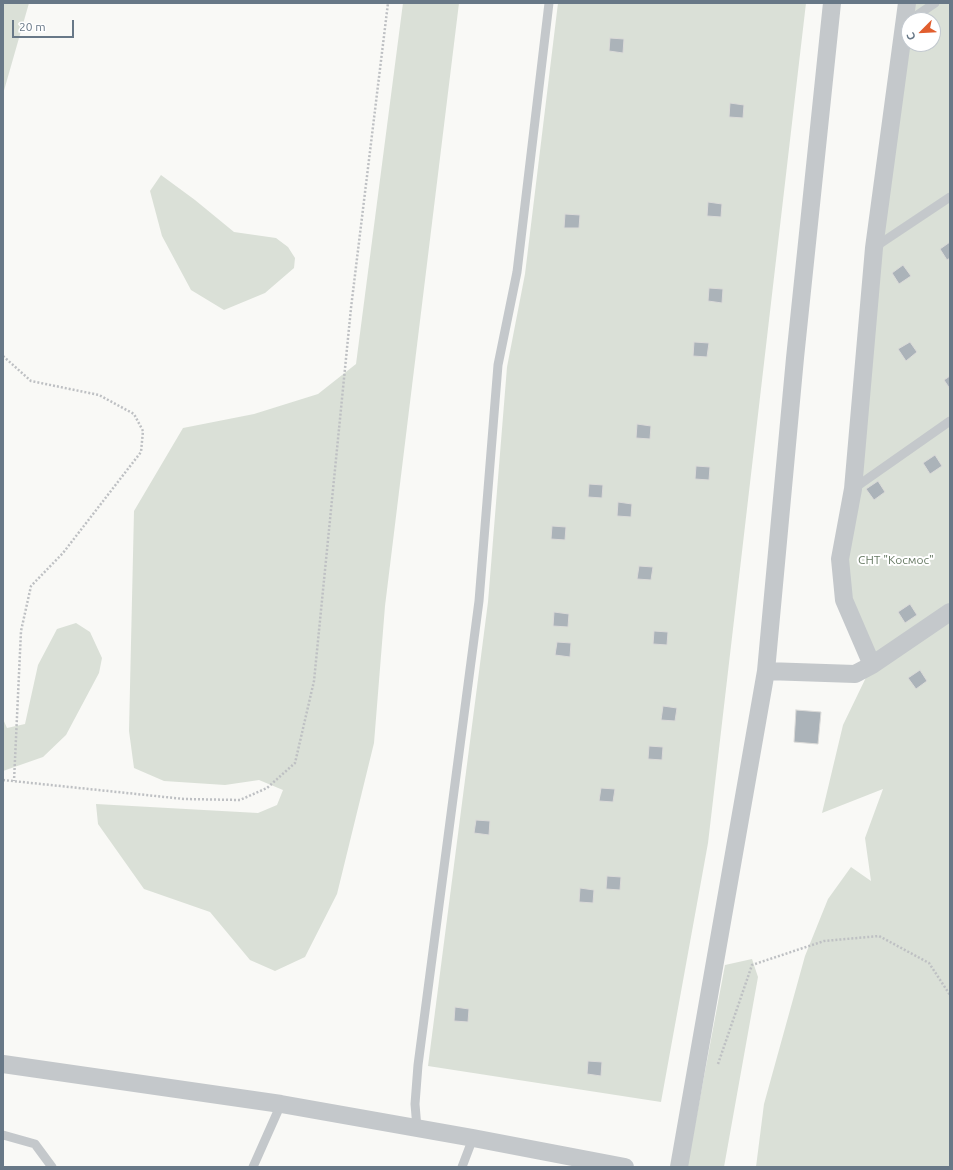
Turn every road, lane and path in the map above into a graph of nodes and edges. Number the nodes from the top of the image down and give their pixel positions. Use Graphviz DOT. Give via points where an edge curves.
graph roads {
  1 [pos="388,3"];
  2 [pos="549,3"];
  3 [pos="832,3"];
  4 [pos="935,3"];
  5 [pos="922,12"];
  6 [pos="903,52"];
  7 [pos="950,197"];
  8 [pos="874,248"];
  9 [pos="3,356"];
  10 [pos="950,421"];
  11 [pos="853,489"];
  12 [pos="950,612"];
  13 [pos="872,665"];
  14 [pos="766,671"];
  15 [pos="3,780"];
  16 [pos="14,781"];
  17 [pos="950,994"];
  18 [pos="3,1064"];
  19 [pos="716,1071"];
  20 [pos="281,1104"];
  21 [pos="417,1128"];
  22 [pos="3,1135"];
  23 [pos="473,1138"];
  24 [pos="52,1167"];
  25 [pos="253,1167"];
  26 [pos="462,1167"];
  27 [pos="624,1167"];
  28 [pos="679,1167"];
  1 -- 16 [label="path" via="351,308 314,681 295,763 267,788 240,800 184,799"];
  2 -- 21 [label="lane" via="517,272 498,366 479,601 418,1065 415,1104"];
  3 -- 14 [label="street"];
  4 -- 5 [label="lane"];
  6 -- 8 [label="street"];
  7 -- 8 [label="lane"];
  8 -- 11 [label="street"];
  9 -- 16 [label="path" via="31,381 99,395 127,410 134,414 143,431 141,452 63,553 31,586 22,631"];
  10 -- 11 [label="lane"];
  11 -- 13 [label="street" via="840,559 844,600"];
  12 -- 13 [label="street"];
  13 -- 14 [label="street" via="855,674"];
  14 -- 28 [label="street"];
  15 -- 16 [label="path"];
  17 -- 19 [label="path" via="929,963 879,936 824,941 752,965"];
  18 -- 20 [label="street"];
  20 -- 21 [label="street"];
  20 -- 25 [label="lane"];
  21 -- 23 [label="street"];
  22 -- 24 [label="lane" via="35,1144"];
  23 -- 26 [label="lane"];
  23 -- 27 [label="street"];
}
